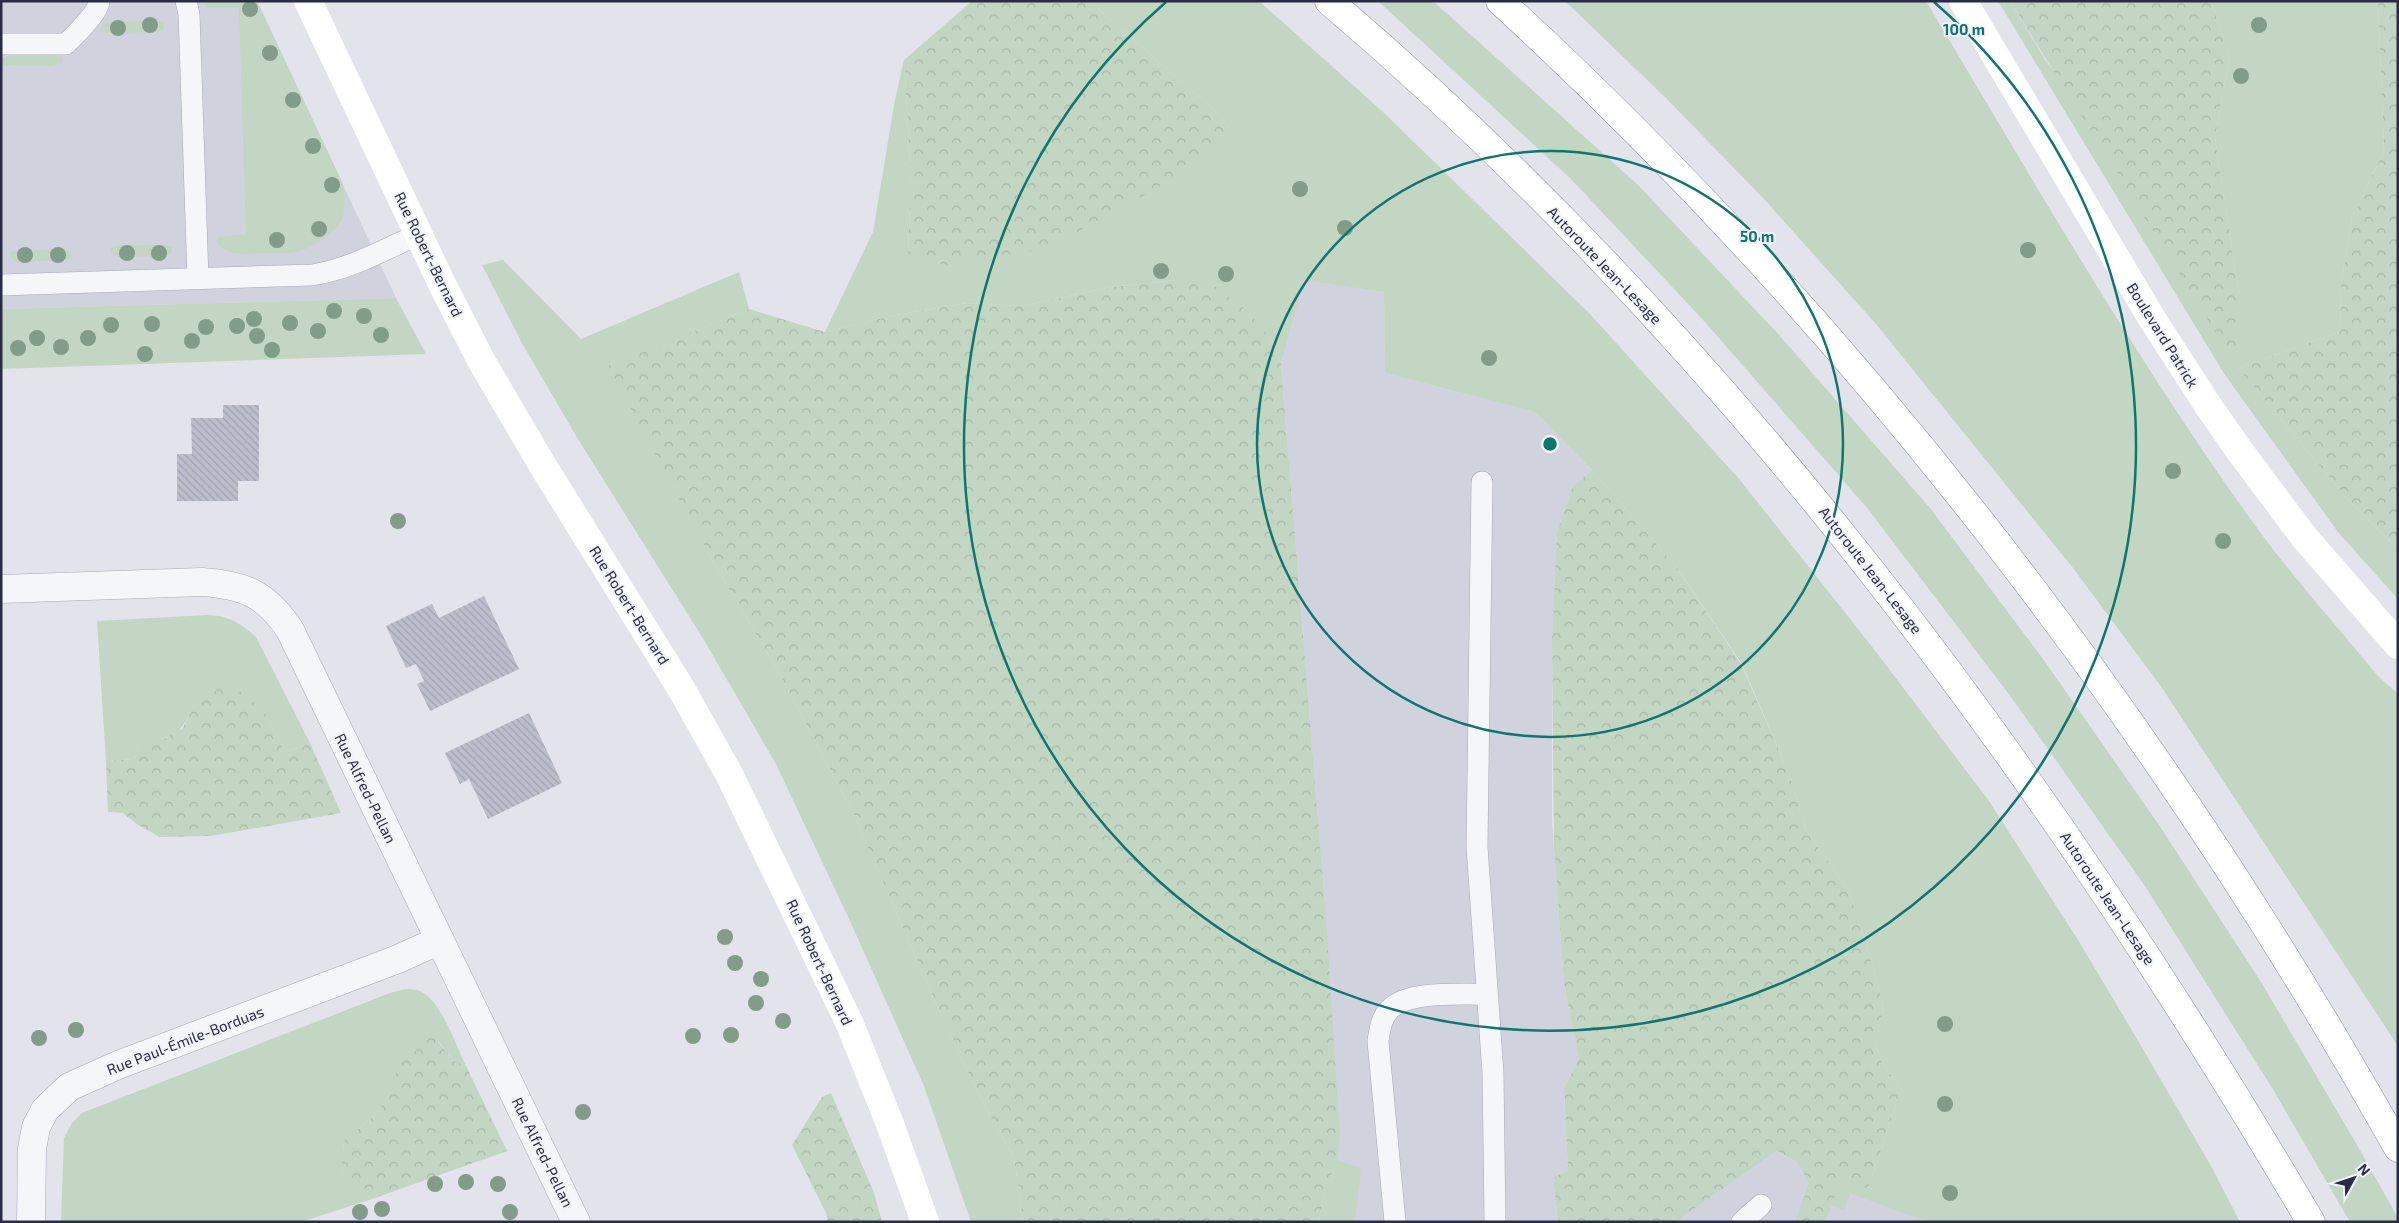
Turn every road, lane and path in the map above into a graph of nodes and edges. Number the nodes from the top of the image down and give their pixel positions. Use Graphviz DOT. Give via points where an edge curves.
graph roads {
  1 [pos="99,1"];
  2 [pos="186,1"];
  3 [pos="308,1"];
  4 [pos="1329,1"];
  5 [pos="1500,1"];
  6 [pos="1963,1"];
  7 [pos="1,44"];
  8 [pos="418,234"];
  9 [pos="198,279"];
  10 [pos="1,285"];
  11 [pos="1482,482"];
  12 [pos="1,589"];
  13 [pos="2398,645"];
  14 [pos="440,940"];
  15 [pos="1487,994"];
  16 [pos="2398,1148"];
  17 [pos="2273,1158"];
  18 [pos="1761,1205"];
  19 [pos="31,1222"];
  20 [pos="576,1222"];
  21 [pos="925,1222"];
  22 [pos="1395,1222"];
  23 [pos="1495,1222"];
  24 [pos="1742,1222"];
  25 [pos="2300,1222"];
  26 [pos="2311,1222"];
  1 -- 7 [label="lane" via="99,7 66,44"];
  2 -- 9 [label="lane"];
  3 -- 8 [label="main road, Rue Robert-Bernard"];
  4 -- 17 [label="main road, Autoroute Jean-Lesage" via="1447,108 1629,289 1748,419 1870,567 1966,693 2072,842"];
  5 -- 16 [label="main road" via="1632,127 1746,245 1857,370 1980,522 2075,647 2197,823 2276,945"];
  6 -- 13 [label="main road, Boulevard Patrick" via="2151,317 2214,414 2298,529"];
  8 -- 9 [label="lane" via="332,272"];
  8 -- 21 [label="main road, Rue Robert-Bernard" via="487,371 682,690 729,774 849,1022"];
  9 -- 10 [label="lane"];
  11 -- 15 [label="lane" via="1477,846"];
  12 -- 14 [label="street, Rue Alfred-Pellan" via="202,582 231,584 250,591 267,603 290,630"];
  14 -- 19 [label="street, Rue Paul-Émile-Borduas" via="70,1086 45,1110 36,1127 32,1149"];
  14 -- 20 [label="street, Rue Alfred-Pellan"];
  15 -- 22 [label="lane" via="1409,998 1390,1009 1380,1023 1378,1041"];
  15 -- 23 [label="lane" via="1493,1073"];
  17 -- 25 [label="main road"];
  17 -- 26 [label="main road, Autoroute Jean-Lesage"];
  18 -- 24 [label="lane"];
}
